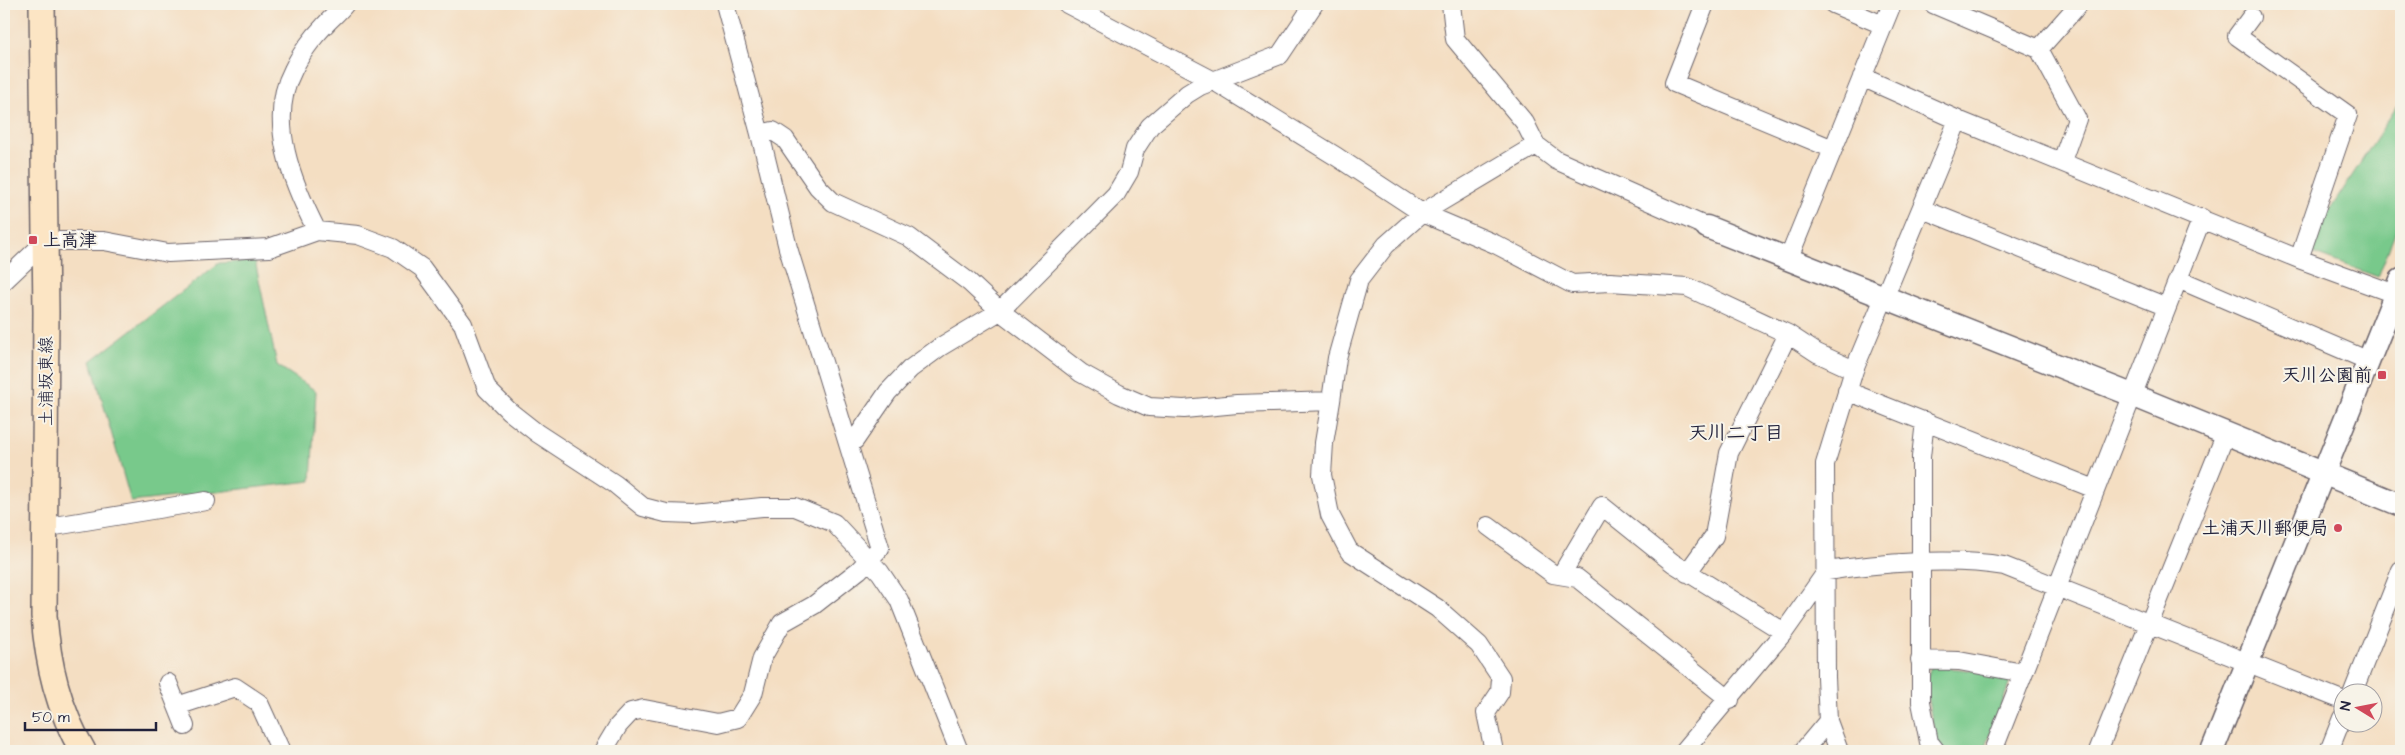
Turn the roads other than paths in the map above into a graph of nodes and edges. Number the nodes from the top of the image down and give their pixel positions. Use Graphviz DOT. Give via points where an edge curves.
graph roads {
  1 [pos="42,4"];
  2 [pos="346,4"];
  3 [pos="725,4"];
  4 [pos="1067,4"];
  5 [pos="1314,4"];
  6 [pos="1451,4"];
  7 [pos="1706,4"];
  8 [pos="1834,4"];
  9 [pos="1892,4"];
  10 [pos="1933,4"];
  11 [pos="2079,4"];
  12 [pos="2251,16"];
  13 [pos="1883,25"];
  14 [pos="2039,50"];
  15 [pos="1862,77"];
  16 [pos="1214,81"];
  17 [pos="1958,120"];
  18 [pos="760,134"];
  19 [pos="1536,145"];
  20 [pos="1832,149"];
  21 [pos="2062,161"];
  22 [pos="1922,208"];
  23 [pos="1422,213"];
  24 [pos="2202,218"];
  25 [pos="1707,227"];
  26 [pos="317,231"];
  27 [pos="46,241"];
  28 [pos="2299,259"];
  29 [pos="1788,260"];
  30 [pos="2178,279"];
  31 [pos="4,281"];
  32 [pos="2398,287"];
  33 [pos="1885,298"];
  34 [pos="2167,307"];
  35 [pos="1000,312"];
  36 [pos="1788,334"];
  37 [pos="2369,361"];
  38 [pos="1854,370"];
  39 [pos="1847,390"];
  40 [pos="2132,395"];
  41 [pos="1331,401"];
  42 [pos="1925,422"];
  43 [pos="2226,433"];
  44 [pos="849,443"];
  45 [pos="2324,474"];
  46 [pos="2096,489"];
  47 [pos="206,501"];
  48 [pos="2401,505"];
  49 [pos="1488,526"];
  50 [pos="43,528"];
  51 [pos="870,561"];
  52 [pos="1920,563"];
  53 [pos="2401,570"];
  54 [pos="1826,571"];
  55 [pos="1688,573"];
  56 [pos="1561,575"];
  57 [pos="2058,586"];
  58 [pos="2149,622"];
  59 [pos="1784,632"];
  60 [pos="1920,660"];
  61 [pos="2248,662"];
  62 [pos="2024,673"];
  63 [pos="2357,682"];
  64 [pos="168,683"];
  65 [pos="2332,696"];
  66 [pos="1730,700"];
  67 [pos="177,706"];
  68 [pos="1828,721"];
  69 [pos="185,726"];
  70 [pos="2336,732"];
  71 [pos="83,751"];
  72 [pos="281,751"];
  73 [pos="603,751"];
  74 [pos="959,751"];
  75 [pos="1494,751"];
  76 [pos="1684,751"];
  77 [pos="1803,751"];
  78 [pos="1839,751"];
  79 [pos="1936,751"];
  80 [pos="1993,751"];
  81 [pos="2098,751"];
  82 [pos="2212,751"];
  83 [pos="2329,751"];
  1 -- 27 [label="main road, 土浦坂東線"];
  2 -- 26 [label="street" via="322,27 293,70 282,99 280,121 285,146 301,200"];
  3 -- 18 [label="street"];
  4 -- 16 [label="street"];
  5 -- 16 [label="street" via="1280,55"];
  6 -- 19 [label="street" via="1455,40 1525,123"];
  7 -- 20 [label="street" via="1674,83"];
  8 -- 13 [label="street"];
  9 -- 13 [label="street"];
  10 -- 14 [label="street"];
  11 -- 14 [label="street"];
  12 -- 28 [label="street" via="2237,36 2348,115"];
  13 -- 15 [label="street"];
  14 -- 21 [label="street" via="2077,119"];
  15 -- 17 [label="street"];
  15 -- 20 [label="street"];
  16 -- 23 [label="street"];
  16 -- 35 [label="street" via="1187,94 1150,126 1135,149 1129,172 1116,194"];
  17 -- 21 [label="street"];
  17 -- 22 [label="street"];
  18 -- 35 [label="street" via="773,131 785,139 818,187 833,202 909,237 968,282"];
  18 -- 44 [label="street" via="788,248"];
  19 -- 23 [label="street"];
  19 -- 25 [label="street" via="1556,160"];
  20 -- 29 [label="street"];
  21 -- 24 [label="street"];
  22 -- 33 [label="street"];
  22 -- 34 [label="street"];
  23 -- 36 [label="street" via="1495,244 1572,284 1610,282 1687,287"];
  23 -- 41 [label="street" via="1386,245 1359,280 1337,358"];
  24 -- 28 [label="street"];
  24 -- 30 [label="street"];
  25 -- 29 [label="street"];
  26 -- 27 [label="street" via="269,248 168,253 104,241"];
  26 -- 51 [label="street" via="358,235 393,248 422,268 463,324 487,389 537,433 615,484 643,507 666,513 693,514 762,507 795,508 834,522"];
  27 -- 31 [label="street"];
  27 -- 50 [label="main road, 土浦坂東線"];
  28 -- 32 [label="street"];
  29 -- 33 [label="street"];
  30 -- 34 [label="street"];
  30 -- 37 [label="street"];
  32 -- 37 [label="street"];
  33 -- 38 [label="street"];
  33 -- 40 [label="street"];
  34 -- 40 [label="street"];
  35 -- 41 [label="street" via="1080,374 1148,407 1184,409"];
  35 -- 44 [label="street" via="910,369 888,392 855,440"];
  36 -- 38 [label="street" via="1817,353"];
  36 -- 55 [label="street" via="1728,453 1714,536"];
  37 -- 45 [label="street"];
  38 -- 39 [label="street"];
  39 -- 42 [label="street"];
  39 -- 54 [label="street" via="1825,464"];
  40 -- 43 [label="street"];
  40 -- 46 [label="street"];
  41 -- 75 [label="street" via="1322,475 1330,516 1349,551 1437,608 1479,645 1501,678 1500,692 1486,714"];
  42 -- 46 [label="street"];
  42 -- 52 [label="street" via="1921,457"];
  43 -- 45 [label="street"];
  43 -- 58 [label="street"];
  44 -- 51 [label="street" via="880,548"];
  45 -- 48 [label="street"];
  45 -- 61 [label="street"];
  46 -- 57 [label="street"];
  47 -- 50 [label="street"];
  49 -- 56 [label="street" via="1553,574"];
  50 -- 71 [label="main road, 土浦坂東線" via="47,648 62,711"];
  51 -- 73 [label="street" via="814,605 782,623 762,658 753,694 738,718 718,723 644,709 631,712"];
  51 -- 74 [label="street" via="900,600"];
  52 -- 54 [label="street"];
  52 -- 57 [label="street" via="1995,564"];
  52 -- 60 [label="street"];
  53 -- 63 [label="street"];
  54 -- 59 [label="street"];
  54 -- 68 [label="street"];
  55 -- 56 [label="street" via="1602,506"];
  55 -- 59 [label="street"];
  56 -- 66 [label="street" via="1577,578"];
  57 -- 58 [label="street"];
  57 -- 62 [label="street"];
  58 -- 61 [label="street"];
  58 -- 81 [label="street"];
  59 -- 66 [label="street"];
  60 -- 62 [label="street" via="1968,662"];
  60 -- 79 [label="street" via="1921,702 1929,742"];
  61 -- 65 [label="street"];
  61 -- 82 [label="street"];
  62 -- 80 [label="street"];
  64 -- 67 [label="street"];
  66 -- 76 [label="street"];
  67 -- 69 [label="street"];
  67 -- 72 [label="street" via="235,687 259,702"];
  68 -- 77 [label="street"];
  68 -- 78 [label="street"];
  70 -- 83 [label="street"];
}
